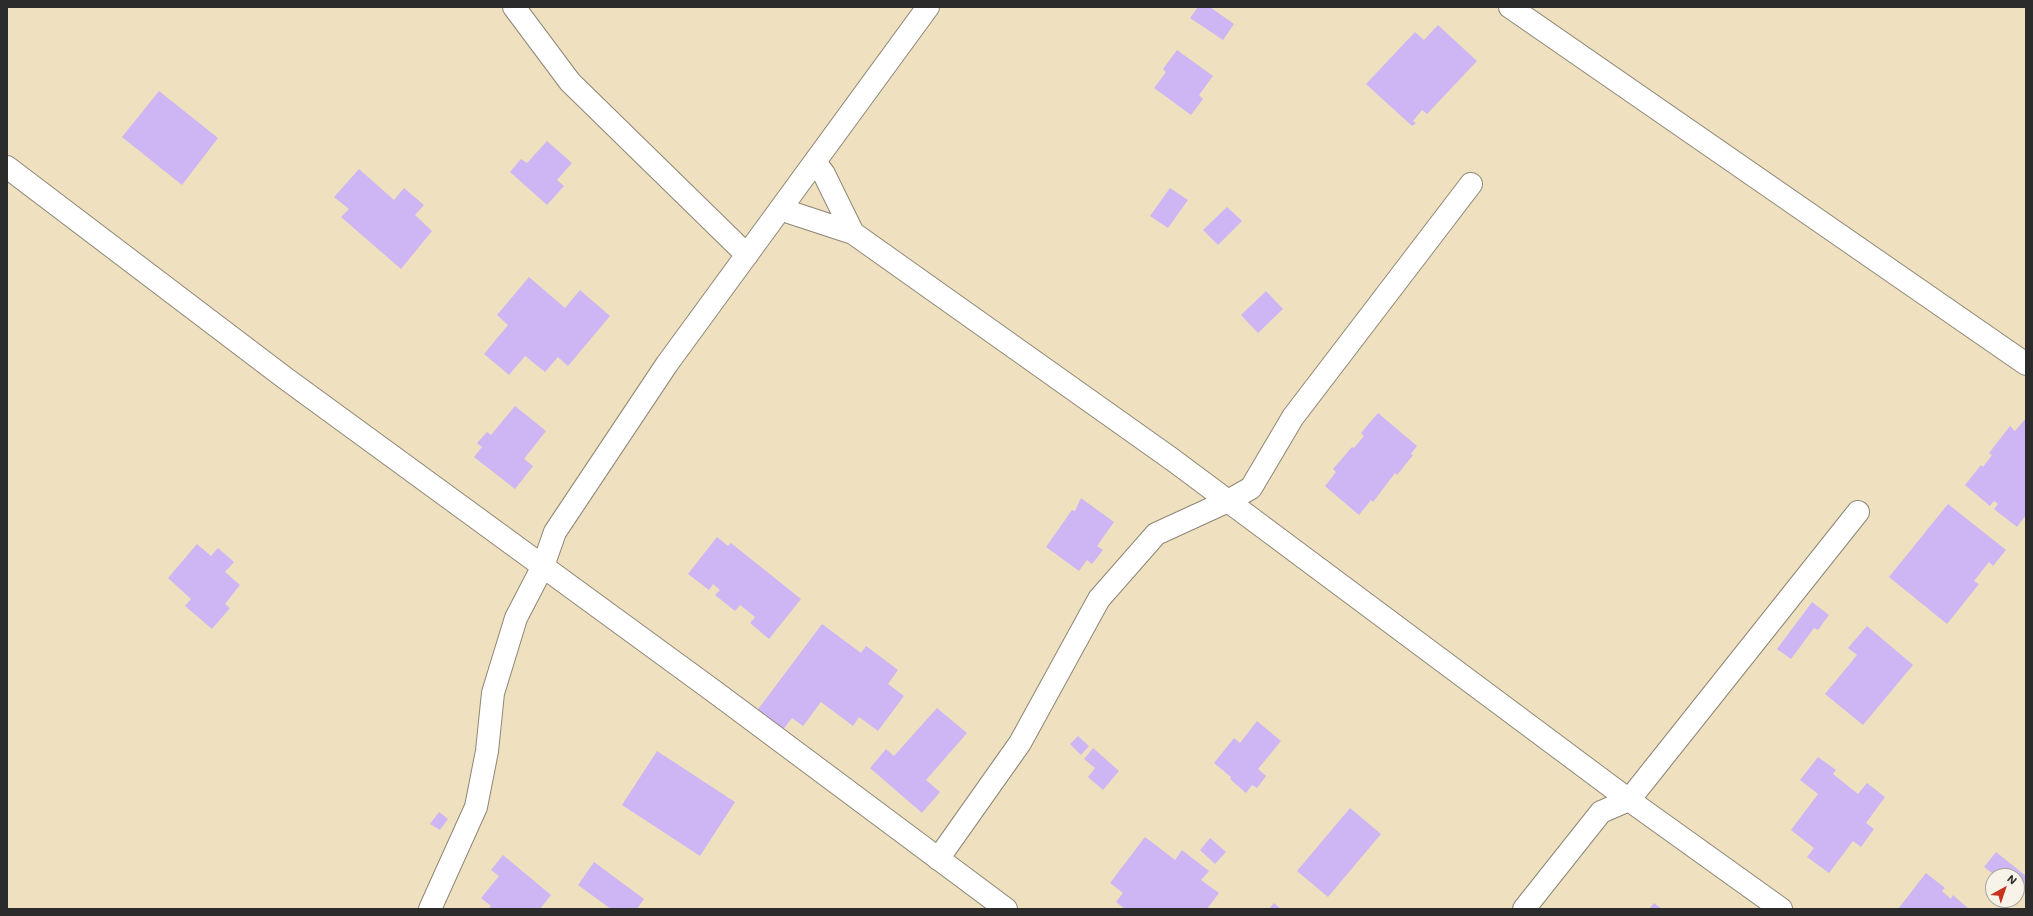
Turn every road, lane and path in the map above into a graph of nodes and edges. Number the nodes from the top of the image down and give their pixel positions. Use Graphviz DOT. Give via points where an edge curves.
graph roads {
  1 [pos="514,7"];
  2 [pos="928,7"];
  3 [pos="1510,7"];
  4 [pos="815,162"];
  5 [pos="7,167"];
  6 [pos="1471,184"];
  7 [pos="782,207"];
  8 [pos="853,233"];
  9 [pos="747,255"];
  10 [pos="2026,364"];
  11 [pos="1228,501"];
  12 [pos="1858,512"];
  13 [pos="543,566"];
  14 [pos="1629,800"];
  15 [pos="938,859"];
  16 [pos="430,909"];
  17 [pos="1006,909"];
  18 [pos="1524,909"];
  19 [pos="1781,909"];
  1 -- 9 [label="street" via="570,82"];
  2 -- 4 [label="street"];
  3 -- 10 [label="street"];
  4 -- 7 [label="street"];
  4 -- 8 [label="street" via="824,174"];
  5 -- 13 [label="street" via="285,378"];
  6 -- 11 [label="street" via="1293,417 1251,488"];
  7 -- 8 [label="street" via="789,212"];
  7 -- 9 [label="street"];
  8 -- 11 [label="street"];
  9 -- 13 [label="street" via="668,364 555,532"];
  11 -- 14 [label="street"];
  11 -- 15 [label="street" via="1156,534 1099,599 1020,743"];
  12 -- 14 [label="street"];
  13 -- 15 [label="street"];
  13 -- 16 [label="street" via="516,618 493,693 487,751 476,807"];
  14 -- 18 [label="street" via="1601,812"];
  14 -- 19 [label="street"];
  15 -- 17 [label="street"];
}
